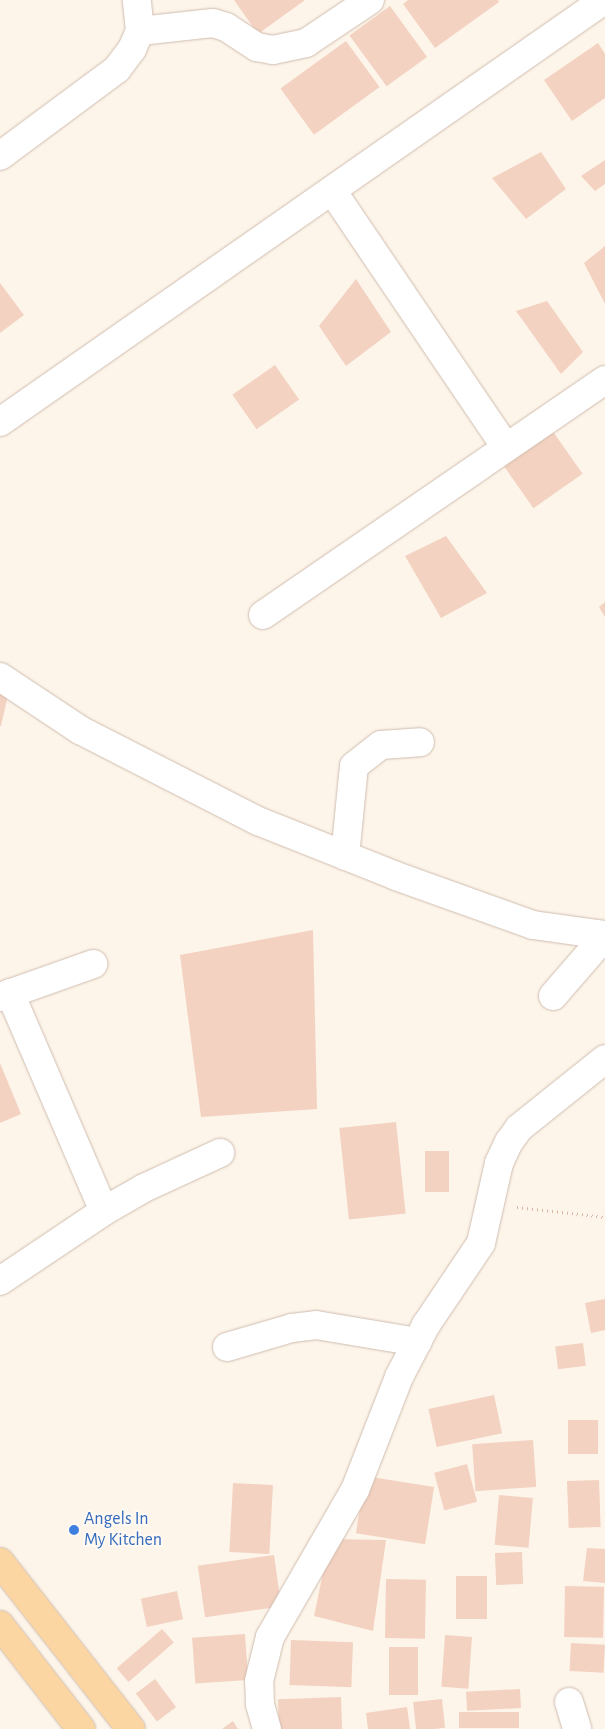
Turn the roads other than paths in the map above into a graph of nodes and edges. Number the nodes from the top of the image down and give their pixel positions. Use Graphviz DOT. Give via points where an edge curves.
graph roads {
  1 [pos="137,0"];
  2 [pos="370,0"];
  3 [pos="604,0"];
  4 [pos="140,31"];
  5 [pos="0,156"];
  6 [pos="333,192"];
  7 [pos="605,380"];
  8 [pos="0,422"];
  9 [pos="505,446"];
  10 [pos="263,614"];
  11 [pos="0,677"];
  12 [pos="420,742"];
  13 [pos="345,856"];
  14 [pos="605,935"];
  15 [pos="93,964"];
  16 [pos="5,995"];
  17 [pos="553,996"];
  18 [pos="605,1058"];
  19 [pos="220,1153"];
  20 [pos="104,1211"];
  21 [pos="0,1282"];
  22 [pos="418,1342"];
  23 [pos="227,1347"];
  24 [pos="0,1562"];
  25 [pos="0,1624"];
  26 [pos="569,1702"];
  27 [pos="81,1729"];
  28 [pos="131,1729"];
  29 [pos="267,1729"];
  30 [pos="577,1729"];
  1 -- 4 [label="street"];
  2 -- 4 [label="street" via="306,43 273,50 257,47 226,27 213,23"];
  3 -- 6 [label="street"];
  4 -- 5 [label="street" via="117,69"];
  6 -- 8 [label="street"];
  6 -- 9 [label="street"];
  7 -- 9 [label="street"];
  9 -- 10 [label="street"];
  11 -- 13 [label="street" via="80,730 154,769 258,821"];
  12 -- 13 [label="street" via="381,745 354,766"];
  13 -- 14 [label="street" via="533,925"];
  14 -- 17 [label="street"];
  15 -- 16 [label="street"];
  16 -- 20 [label="street"];
  18 -- 22 [label="street" via="519,1128 499,1163 481,1243 443,1297"];
  19 -- 20 [label="street" via="144,1188"];
  20 -- 21 [label="street"];
  22 -- 23 [label="street" via="316,1325 292,1328"];
  22 -- 29 [label="street" via="399,1377 355,1490 270,1637 259,1681 260,1704"];
  24 -- 28 [label="main road"];
  25 -- 27 [label="main road"];
  26 -- 30 [label="street"];
}
